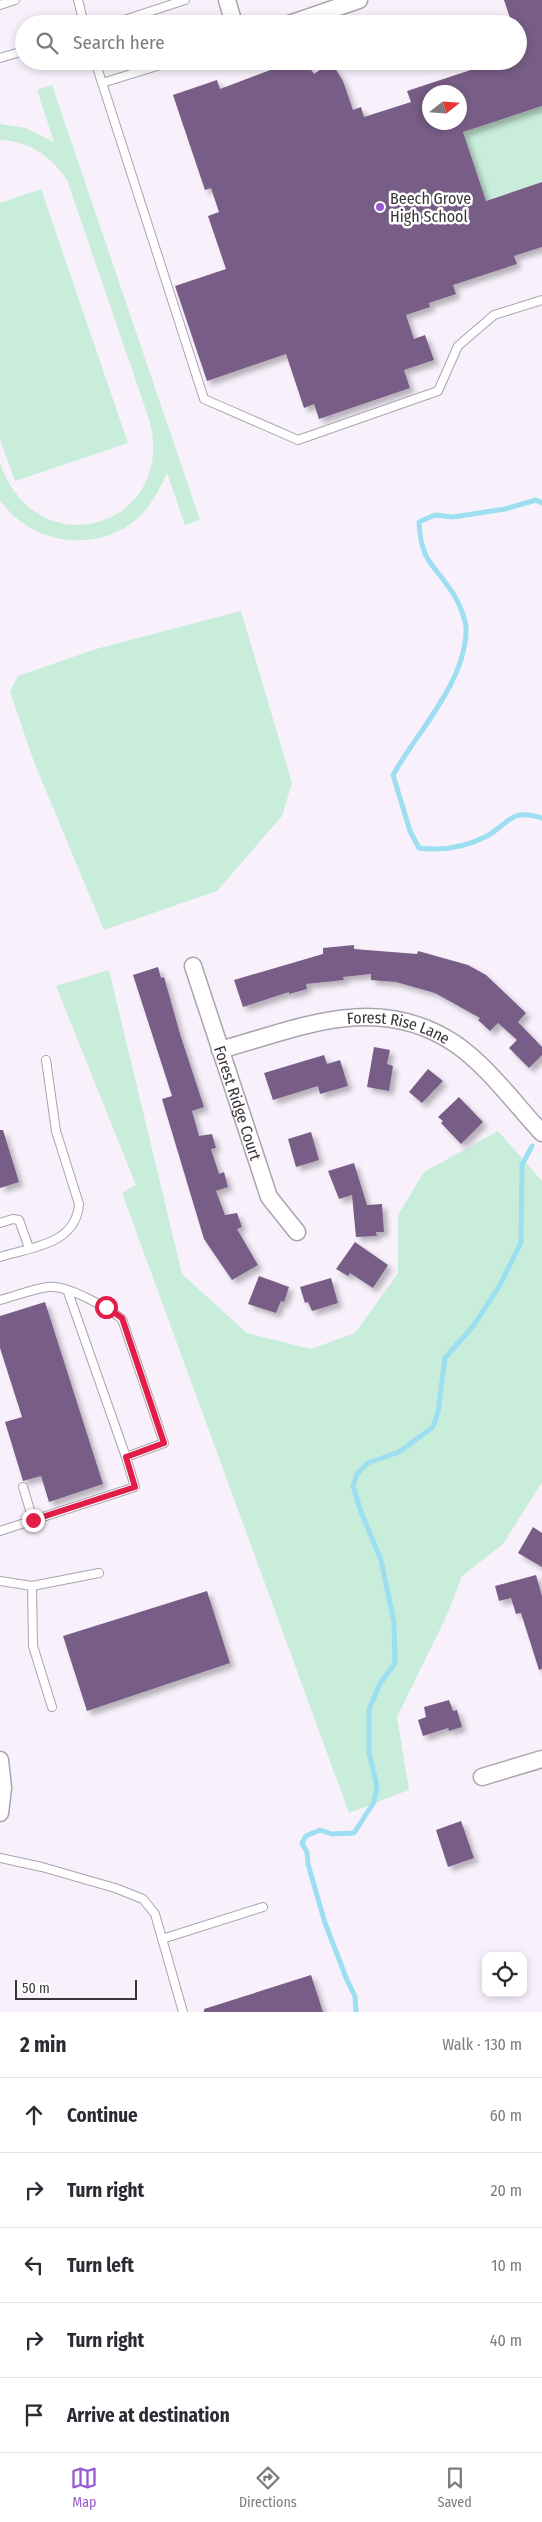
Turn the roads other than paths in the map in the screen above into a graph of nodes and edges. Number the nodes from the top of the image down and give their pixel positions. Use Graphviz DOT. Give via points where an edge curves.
graph roads {
  1 [pos="15,0"];
  2 [pos="78,0"];
  3 [pos="185,0"];
  4 [pos="227,0"];
  5 [pos="359,0"];
  6 [pos="0,5"];
  7 [pos="82,15"];
  8 [pos="139,15"];
  9 [pos="231,15"];
  10 [pos="315,15"];
  11 [pos="15,54"];
  12 [pos="0,58"];
  13 [pos="98,70"];
  14 [pos="144,70"];
  15 [pos="102,83"];
  16 [pos="542,300"];
  17 [pos="193,966"];
  18 [pos="220,1050"];
  19 [pos="46,1060"];
  20 [pos="542,1133"];
  21 [pos="0,1223"];
  22 [pos="296,1232"];
  23 [pos="29,1248"];
  24 [pos="0,1257"];
  25 [pos="68,1292"];
  26 [pos="0,1300"];
  27 [pos="126,1457"];
  28 [pos="23,1487"];
  29 [pos="33,1520"];
  30 [pos="0,1531"];
  31 [pos="99,1573"];
  32 [pos="0,1581"];
  33 [pos="32,1586"];
  34 [pos="52,1707"];
  35 [pos="542,1759"];
  36 [pos="0,1760"];
  37 [pos="482,1777"];
  38 [pos="0,1814"];
  39 [pos="0,1858"];
  40 [pos="263,1907"];
  41 [pos="162,1939"];
  42 [pos="183,2012"];
  1 -- 6 [label="lane"];
  2 -- 7 [label="lane"];
  3 -- 8 [label="lane"];
  4 -- 9 [label="street"];
  5 -- 10 [label="street"];
  11 -- 12 [label="lane"];
  13 -- 15 [label="lane"];
  14 -- 15 [label="lane"];
  15 -- 16 [label="lane" via="204,399 298,440 438,391 458,346 494,315"];
  17 -- 18 [label="street, Forest Ridge Court"];
  18 -- 20 [label="street, Forest Rise Lane" via="348,1017 377,1016 401,1020 425,1028 454,1044 479,1065"];
  18 -- 22 [label="street, Forest Ridge Court" via="269,1197"];
  19 -- 23 [label="lane" via="56,1131 79,1204 78,1214 68,1232"];
  21 -- 23 [label="lane" via="20,1220"];
  23 -- 24 [label="lane"];
  25 -- 26 [label="lane" via="48,1287"];
  25 -- 27 [label="lane"];
  25 -- 27 [label="lane" via="106,1307 122,1318 164,1443"];
  27 -- 29 [label="lane" via="135,1487"];
  28 -- 29 [label="lane"];
  29 -- 30 [label="lane"];
  31 -- 33 [label="lane"];
  32 -- 33 [label="lane"];
  33 -- 34 [label="lane" via="33,1646"];
  35 -- 37 [label="street"];
  36 -- 38 [label="street" via="3,1788"];
  39 -- 41 [label="lane" via="42,1867 143,1899 155,1914"];
  40 -- 41 [label="lane"];
  41 -- 42 [label="lane"];
}
